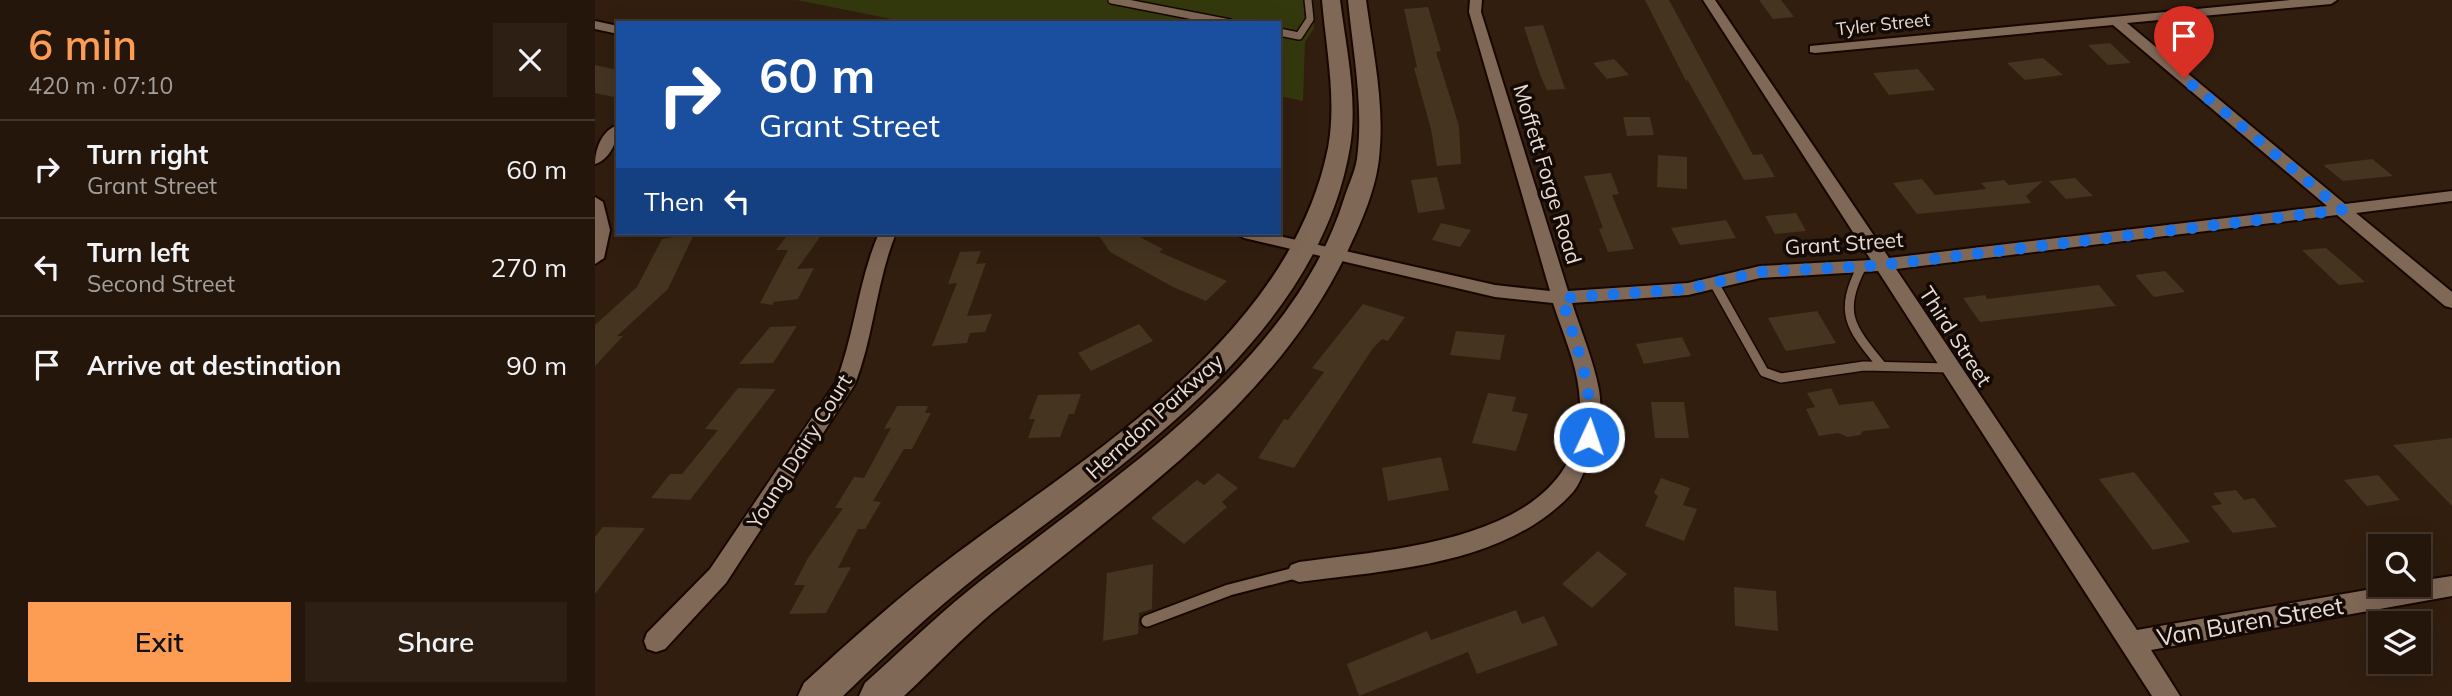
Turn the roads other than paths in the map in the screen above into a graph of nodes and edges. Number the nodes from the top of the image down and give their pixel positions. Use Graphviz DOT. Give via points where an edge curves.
graph roads {
  1 [pos="1112,0"];
  2 [pos="1308,0"];
  3 [pos="1331,0"];
  4 [pos="1357,0"];
  5 [pos="1476,0"];
  6 [pos="1709,0"];
  7 [pos="2331,0"];
  8 [pos="2115,20"];
  9 [pos="1220,21"];
  10 [pos="595,26"];
  11 [pos="616,30"];
  12 [pos="1281,32"];
  13 [pos="1815,50"];
  14 [pos="616,132"];
  15 [pos="595,159"];
  16 [pos="2452,196"];
  17 [pos="595,202"];
  18 [pos="2342,210"];
  19 [pos="886,235"];
  20 [pos="1252,235"];
  21 [pos="1319,251"];
  22 [pos="595,258"];
  23 [pos="1872,265"];
  24 [pos="1714,283"];
  25 [pos="1562,298"];
  26 [pos="2452,302"];
  27 [pos="1881,365"];
  28 [pos="1949,368"];
  29 [pos="1299,572"];
  30 [pos="2452,586"];
  31 [pos="1147,621"];
  32 [pos="656,641"];
  33 [pos="2131,642"];
  34 [pos="817,696"];
  35 [pos="878,696"];
  36 [pos="2167,696"];
  1 -- 9 [label="lane"];
  2 -- 12 [label="lane" via="1310,19 1299,36"];
  3 -- 21 [label="main road, Herndon Parkway" via="1341,131"];
  4 -- 21 [label="main road, Herndon Parkway" via="1370,142 1364,181"];
  5 -- 25 [label="street, Moffett Forge Road" via="1475,12"];
  6 -- 23 [label="street, Third Street"];
  7 -- 8 [label="street, Tyler Street"];
  8 -- 13 [label="street, Tyler Street"];
  8 -- 18 [label="street"];
  10 -- 11 [label="street"];
  14 -- 15 [label="street"];
  16 -- 18 [label="street, Grant Street"];
  17 -- 22 [label="street" via="603,224"];
  18 -- 23 [label="street, Grant Street"];
  18 -- 26 [label="street"];
  19 -- 32 [label="street, Young Dairy Court" via="856,360 845,384 718,576"];
  20 -- 21 [label="street, Grant Street"];
  21 -- 25 [label="street, Grant Street" via="1495,291"];
  21 -- 34 [label="main road, Herndon Parkway" via="1191,388 1118,451 967,564"];
  21 -- 35 [label="main road, Herndon Parkway" via="1319,285 1267,355 1203,422 1109,503 978,604"];
  23 -- 24 [label="street, Grant Street" via="1760,272"];
  23 -- 27 [label="lane" via="1847,297 1847,313"];
  23 -- 28 [label="street, Third Street"];
  24 -- 25 [label="street, Grant Street"];
  24 -- 27 [label="lane" via="1765,372 1781,378"];
  25 -- 29 [label="street, Moffett Forge Road" via="1592,412 1580,462 1563,487 1516,526 1486,540"];
  27 -- 28 [label="lane"];
  28 -- 33 [label="street, Third Street"];
  29 -- 31 [label="lane" via="1230,590"];
  30 -- 33 [label="street, Van Buren Street"];
  33 -- 36 [label="street, Third Street"];
}
